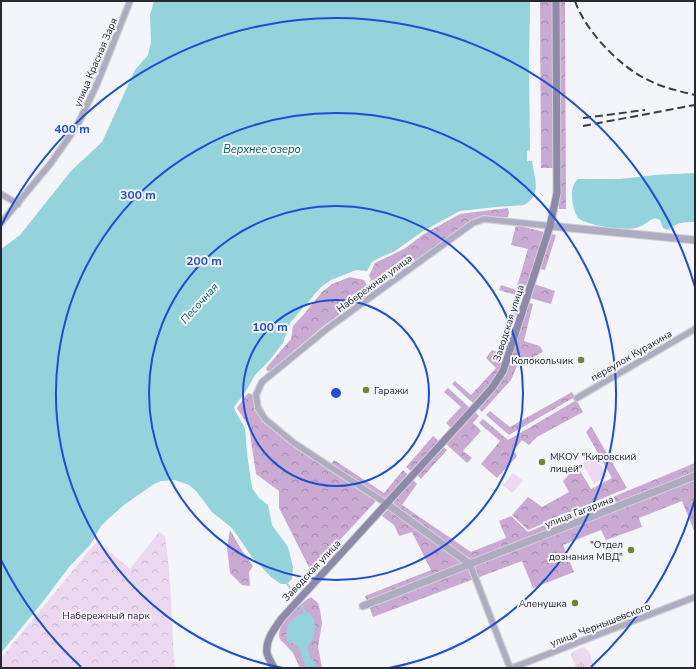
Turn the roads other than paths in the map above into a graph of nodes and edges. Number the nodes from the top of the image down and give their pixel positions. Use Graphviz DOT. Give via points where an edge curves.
graph roads {
  1 [pos="130,1"];
  2 [pos="556,1"];
  3 [pos="1,194"];
  4 [pos="18,204"];
  5 [pos="1,223"];
  6 [pos="550,226"];
  7 [pos="695,240"];
  8 [pos="695,329"];
  9 [pos="577,398"];
  10 [pos="695,476"];
  11 [pos="387,504"];
  12 [pos="470,564"];
  13 [pos="695,597"];
  14 [pos="363,606"];
  15 [pos="274,668"];
  16 [pos="511,668"];
  1 -- 4 [label="street, улица Красная Заря" via="97,84 77,126"];
  2 -- 6 [label="main road, Заводская улица" via="557,193"];
  3 -- 4 [label="street"];
  4 -- 5 [label="street, улица Красная Заря"];
  6 -- 7 [label="street, Набережная улица"];
  6 -- 11 [label="main road, Заводская улица" via="503,371 488,393"];
  6 -- 11 [label="street, Набережная улица" via="484,219 473,223 328,328 262,382 256,395 258,408 265,420 294,443"];
  8 -- 9 [label="street, переулок Куракина"];
  10 -- 12 [label="street, улица Гагарина"];
  11 -- 12 [label="street"];
  11 -- 15 [label="main road, Заводская улица" via="282,618 268,641 267,653"];
  12 -- 14 [label="street, улица Гагарина"];
  12 -- 16 [label="street"];
  13 -- 16 [label="street, улица Чернышевского"];
}
